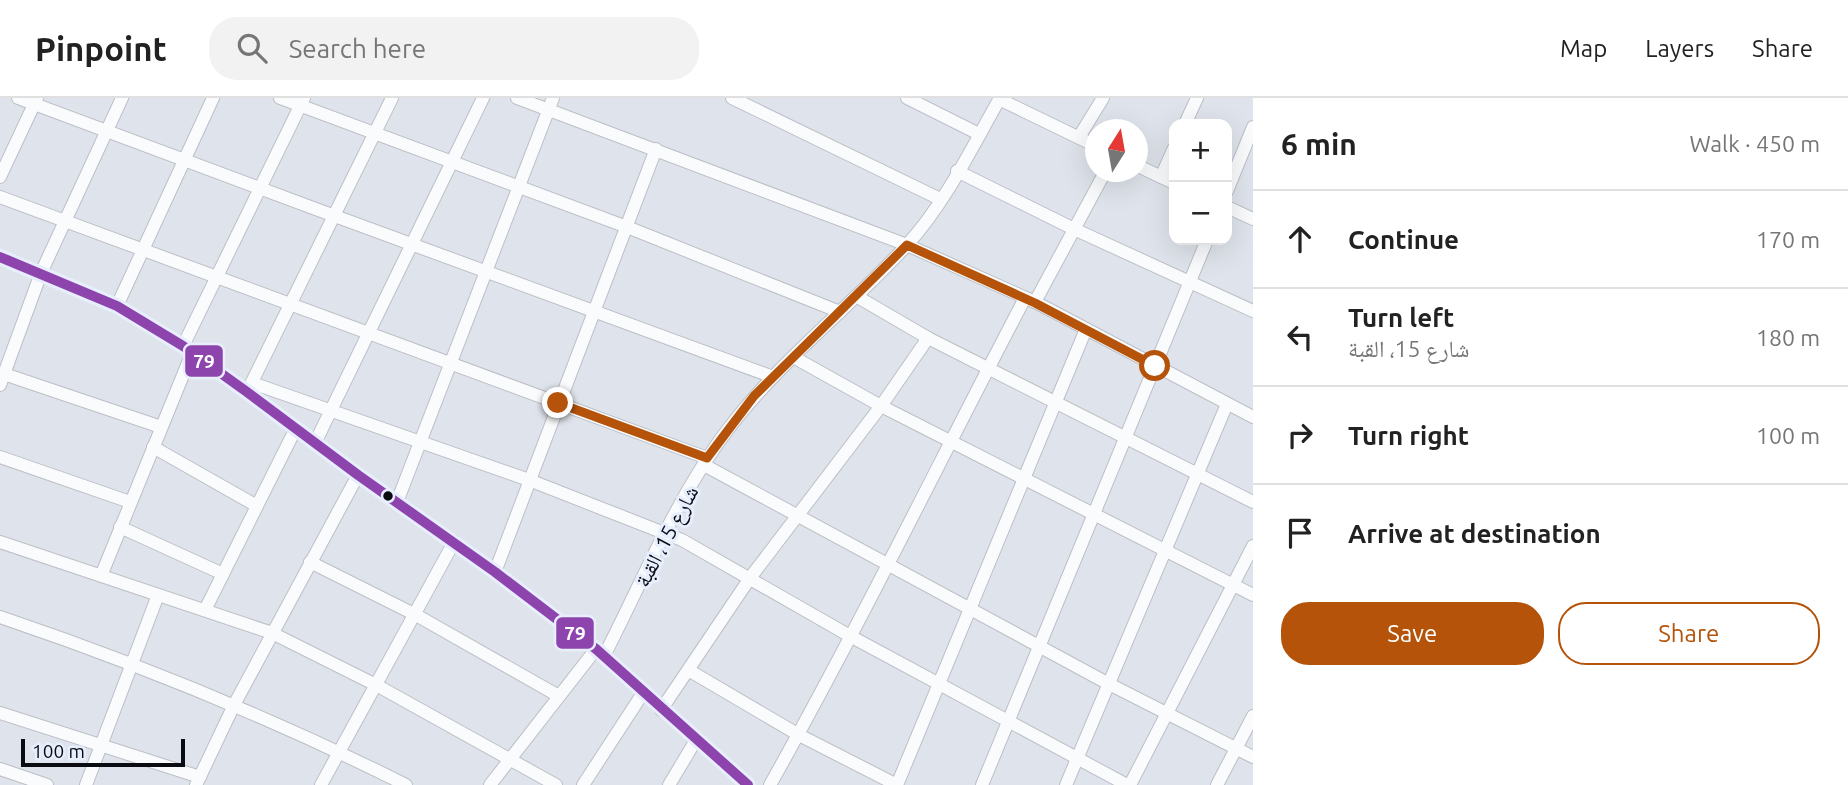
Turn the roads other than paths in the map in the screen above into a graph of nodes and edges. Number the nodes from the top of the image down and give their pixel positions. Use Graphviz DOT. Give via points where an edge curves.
graph roads {
  1 [pos="18,98"];
  2 [pos="122,98"];
  3 [pos="213,98"];
  4 [pos="280,98"];
  5 [pos="392,98"];
  6 [pos="483,98"];
  7 [pos="517,98"];
  8 [pos="732,98"];
  9 [pos="906,98"];
  10 [pos="1000,98"];
  11 [pos="1103,98"];
  12 [pos="1197,98"];
  13 [pos="36,101"];
  14 [pos="302,102"];
  15 [pos="551,103"];
  16 [pos="1187,119"];
  17 [pos="1253,127"];
  18 [pos="106,132"];
  19 [pos="374,132"];
  20 [pos="979,134"];
  21 [pos="1079,137"];
  22 [pos="1085,140"];
  23 [pos="656,149"];
  24 [pos="1169,160"];
  25 [pos="183,162"];
  26 [pos="451,162"];
  27 [pos="957,171"];
  28 [pos="1148,171"];
  29 [pos="0,177"];
  30 [pos="1161,177"];
  31 [pos="1099,182"];
  32 [pos="1172,182"];
  33 [pos="1231,182"];
  34 [pos="518,187"];
  35 [pos="257,189"];
  36 [pos="0,197"];
  37 [pos="940,199"];
  38 [pos="1232,209"];
  39 [pos="333,217"];
  40 [pos="66,219"];
  41 [pos="1253,219"];
  42 [pos="627,227"];
  43 [pos="1073,229"];
  44 [pos="412,243"];
  45 [pos="907,245"];
  46 [pos="1205,245"];
  47 [pos="143,248"];
  48 [pos="0,257"];
  49 [pos="487,271"];
  50 [pos="41,273"];
  51 [pos="215,277"];
  52 [pos="1190,283"];
  53 [pos="856,296"];
  54 [pos="1030,300"];
  55 [pos="290,304"];
  56 [pos="117,306"];
  57 [pos="593,310"];
  58 [pos="1253,311"];
  59 [pos="840,312"];
  60 [pos="1086,329"];
  61 [pos="368,333"];
  62 [pos="928,338"];
  63 [pos="188,350"];
  64 [pos="795,358"];
  65 [pos="449,362"];
  66 [pos="1155,366"];
  67 [pos="988,369"];
  68 [pos="773,377"];
  69 [pos="2,379"];
  70 [pos="250,387"];
  71 [pos="1054,402"];
  72 [pos="558,403"];
  73 [pos="1227,404"];
  74 [pos="881,406"];
  75 [pos="330,410"];
  76 [pos="1253,417"];
  77 [pos="161,427"];
  78 [pos="296,428"];
  79 [pos="1127,438"];
  80 [pos="950,439"];
  81 [pos="418,442"];
  82 [pos="315,443"];
  83 [pos="153,447"];
  84 [pos="0,457"];
  85 [pos="706,461"];
  86 [pos="1198,474"];
  87 [pos="358,475"];
  88 [pos="1023,477"];
  89 [pos="529,480"];
  90 [pos="130,502"];
  91 [pos="397,502"];
  92 [pos="1253,502"];
  93 [pos="257,506"];
  94 [pos="1094,515"];
  95 [pos="798,516"];
  96 [pos="120,527"];
  97 [pos="667,533"];
  98 [pos="0,542"];
  99 [pos="454,542"];
  100 [pos="1253,546"];
  101 [pos="1165,551"];
  102 [pos="310,562"];
  103 [pos="888,565"];
  104 [pos="495,572"];
  105 [pos="223,574"];
  106 [pos="101,576"];
  107 [pos="750,578"];
  108 [pos="1234,585"];
  109 [pos="158,594"];
  110 [pos="1253,595"];
  111 [pos="971,609"];
  112 [pos="205,610"];
  113 [pos="416,615"];
  114 [pos="0,617"];
  115 [pos="272,633"];
  116 [pos="850,636"];
  117 [pos="1041,646"];
  118 [pos="600,653"];
  119 [pos="133,662"];
  120 [pos="690,671"];
  121 [pos="941,683"];
  122 [pos="1109,684"];
  123 [pos="378,686"];
  124 [pos="643,693"];
  125 [pos="557,695"];
  126 [pos="234,705"];
  127 [pos="661,710"];
  128 [pos="0,713"];
  129 [pos="1166,714"];
  130 [pos="1253,716"];
  131 [pos="1008,719"];
  132 [pos="799,735"];
  133 [pos="696,740"];
  134 [pos="101,746"];
  135 [pos="1236,748"];
  136 [pos="341,752"];
  137 [pos="1077,757"];
  138 [pos="1253,757"];
  139 [pos="508,759"];
  140 [pos="0,769"];
  141 [pos="198,781"];
  142 [pos="47,785"];
  143 [pos="86,785"];
  144 [pos="321,785"];
  145 [pos="406,785"];
  146 [pos="490,785"];
  147 [pos="556,785"];
  148 [pos="583,785"];
  149 [pos="669,785"];
  150 [pos="748,785"];
  151 [pos="770,785"];
  152 [pos="897,785"];
  153 [pos="982,785"];
  154 [pos="1066,785"];
  155 [pos="1128,785"];
  156 [pos="1217,785"];
  1 -- 13 [label="street"];
  2 -- 18 [label="street"];
  3 -- 25 [label="street"];
  4 -- 14 [label="street"];
  5 -- 19 [label="street"];
  6 -- 26 [label="street"];
  7 -- 15 [label="street"];
  8 -- 37 [label="street"];
  9 -- 20 [label="street"];
  10 -- 20 [label="street, شارع 15، القبة"];
  10 -- 21 [label="street"];
  11 -- 21 [label="street"];
  12 -- 16 [label="street"];
  13 -- 18 [label="street"];
  13 -- 29 [label="street"];
  14 -- 19 [label="street"];
  14 -- 35 [label="street"];
  15 -- 23 [label="street"];
  15 -- 34 [label="street"];
  17 -- 33 [label="street"];
  18 -- 25 [label="street"];
  18 -- 40 [label="street"];
  19 -- 26 [label="street"];
  19 -- 39 [label="street"];
  20 -- 27 [label="street, شارع 15، القبة"];
  21 -- 22 [label="street"];
  23 -- 42 [label="street"];
  23 -- 45 [label="street"];
  24 -- 30 [label="street"];
  25 -- 35 [label="street"];
  25 -- 47 [label="street"];
  26 -- 34 [label="street"];
  26 -- 44 [label="street"];
  27 -- 37 [label="street, شارع 15، القبة"];
  27 -- 43 [label="street"];
  28 -- 30 [label="street"];
  30 -- 32 [label="street"];
  31 -- 43 [label="street"];
  34 -- 42 [label="street"];
  34 -- 49 [label="street"];
  35 -- 39 [label="street"];
  35 -- 51 [label="street"];
  36 -- 40 [label="street"];
  37 -- 45 [label="street, شارع 15، القبة"];
  38 -- 41 [label="street"];
  39 -- 44 [label="street"];
  39 -- 55 [label="street"];
  40 -- 47 [label="street"];
  40 -- 50 [label="street"];
  42 -- 57 [label="street"];
  42 -- 59 [label="street"];
  43 -- 52 [label="street"];
  43 -- 54 [label="street"];
  44 -- 49 [label="street"];
  44 -- 61 [label="street"];
  45 -- 53 [label="street, شارع 15، القبة"];
  45 -- 54 [label="street"];
  46 -- 52 [label="street"];
  47 -- 51 [label="street"];
  47 -- 56 [label="street"];
  48 -- 50 [label="street"];
  49 -- 57 [label="street"];
  49 -- 65 [label="street"];
  50 -- 56 [label="street"];
  50 -- 69 [label="street"];
  51 -- 55 [label="street"];
  51 -- 63 [label="street"];
  52 -- 58 [label="street"];
  52 -- 66 [label="street"];
  53 -- 59 [label="street, شارع 15، القبة"];
  53 -- 62 [label="street"];
  54 -- 60 [label="street"];
  54 -- 67 [label="street"];
  55 -- 61 [label="street"];
  55 -- 70 [label="street"];
  56 -- 63 [label="street"];
  57 -- 68 [label="street"];
  57 -- 72 [label="street"];
  59 -- 64 [label="street, شارع 15، القبة"];
  60 -- 66 [label="street"];
  60 -- 71 [label="street"];
  61 -- 65 [label="street"];
  61 -- 75 [label="street"];
  62 -- 67 [label="street"];
  62 -- 74 [label="street"];
  63 -- 70 [label="street"];
  63 -- 77 [label="street"];
  64 -- 68 [label="street, شارع 15، القبة"];
  64 -- 74 [label="street"];
  65 -- 72 [label="street"];
  65 -- 81 [label="street"];
  66 -- 73 [label="street"];
  66 -- 79 [label="street"];
  67 -- 71 [label="street"];
  67 -- 80 [label="street"];
  68 -- 85 [label="street, شارع 15، القبة"];
  69 -- 77 [label="street"];
  70 -- 75 [label="street"];
  70 -- 78 [label="street"];
  71 -- 79 [label="street"];
  71 -- 88 [label="street"];
  72 -- 85 [label="street"];
  72 -- 89 [label="street"];
  73 -- 76 [label="street"];
  73 -- 86 [label="street"];
  74 -- 80 [label="street"];
  74 -- 95 [label="street"];
  75 -- 81 [label="street"];
  75 -- 82 [label="street"];
  77 -- 83 [label="street"];
  78 -- 82 [label="street"];
  78 -- 93 [label="street"];
  79 -- 86 [label="street"];
  79 -- 94 [label="street"];
  80 -- 88 [label="street"];
  80 -- 103 [label="street"];
  81 -- 89 [label="street"];
  81 -- 91 [label="street"];
  82 -- 87 [label="street"];
  83 -- 90 [label="street"];
  83 -- 93 [label="street"];
  84 -- 90 [label="street"];
  85 -- 95 [label="street"];
  85 -- 97 [label="street, شارع 15، القبة"];
  86 -- 92 [label="street"];
  86 -- 101 [label="street"];
  87 -- 91 [label="street"];
  87 -- 102 [label="street"];
  88 -- 94 [label="street"];
  88 -- 111 [label="street"];
  89 -- 97 [label="street"];
  89 -- 104 [label="street"];
  90 -- 96 [label="street"];
  91 -- 99 [label="street"];
  93 -- 105 [label="street"];
  94 -- 101 [label="street"];
  94 -- 117 [label="street"];
  95 -- 103 [label="street"];
  95 -- 107 [label="street"];
  96 -- 105 [label="street"];
  96 -- 106 [label="street"];
  97 -- 107 [label="street"];
  97 -- 118 [label="street, شارع 15، القبة"];
  98 -- 106 [label="street"];
  99 -- 104 [label="street"];
  99 -- 113 [label="street"];
  100 -- 108 [label="street"];
  101 -- 108 [label="street"];
  101 -- 122 [label="street"];
  102 -- 113 [label="street"];
  102 -- 115 [label="street"];
  103 -- 111 [label="street"];
  103 -- 116 [label="street"];
  104 -- 118 [label="street"];
  105 -- 112 [label="street"];
  106 -- 109 [label="street"];
  107 -- 116 [label="street"];
  107 -- 120 [label="street"];
  108 -- 110 [label="street"];
  108 -- 129 [label="street"];
  109 -- 112 [label="street"];
  109 -- 119 [label="street"];
  111 -- 117 [label="street"];
  111 -- 121 [label="street"];
  112 -- 115 [label="street"];
  113 -- 123 [label="street"];
  113 -- 125 [label="street"];
  114 -- 119 [label="street"];
  115 -- 123 [label="street"];
  115 -- 126 [label="street"];
  116 -- 121 [label="street"];
  116 -- 132 [label="street"];
  117 -- 122 [label="street"];
  117 -- 131 [label="street"];
  118 -- 124 [label="street"];
  118 -- 125 [label="street, شارع 15، القبة"];
  119 -- 126 [label="street"];
  119 -- 134 [label="street"];
  120 -- 127 [label="street"];
  120 -- 132 [label="street"];
  121 -- 131 [label="street"];
  121 -- 152 [label="street"];
  122 -- 129 [label="street"];
  122 -- 137 [label="street"];
  123 -- 136 [label="street"];
  123 -- 139 [label="street"];
  124 -- 127 [label="street"];
  124 -- 148 [label="street"];
  125 -- 139 [label="street, شارع 15، القبة"];
  126 -- 136 [label="street"];
  126 -- 141 [label="street"];
  127 -- 133 [label="street"];
  128 -- 134 [label="street"];
  129 -- 135 [label="street"];
  129 -- 155 [label="street"];
  130 -- 135 [label="street"];
  131 -- 137 [label="street"];
  131 -- 153 [label="street"];
  132 -- 151 [label="street"];
  132 -- 152 [label="street"];
  133 -- 149 [label="street"];
  133 -- 150 [label="street"];
  134 -- 141 [label="street"];
  134 -- 143 [label="street"];
  135 -- 138 [label="street"];
  135 -- 156 [label="street"];
  136 -- 144 [label="street"];
  136 -- 145 [label="street"];
  137 -- 154 [label="street"];
  137 -- 155 [label="street"];
  139 -- 146 [label="street, شارع 15، القبة"];
  139 -- 147 [label="street"];
  140 -- 142 [label="street"];
}
